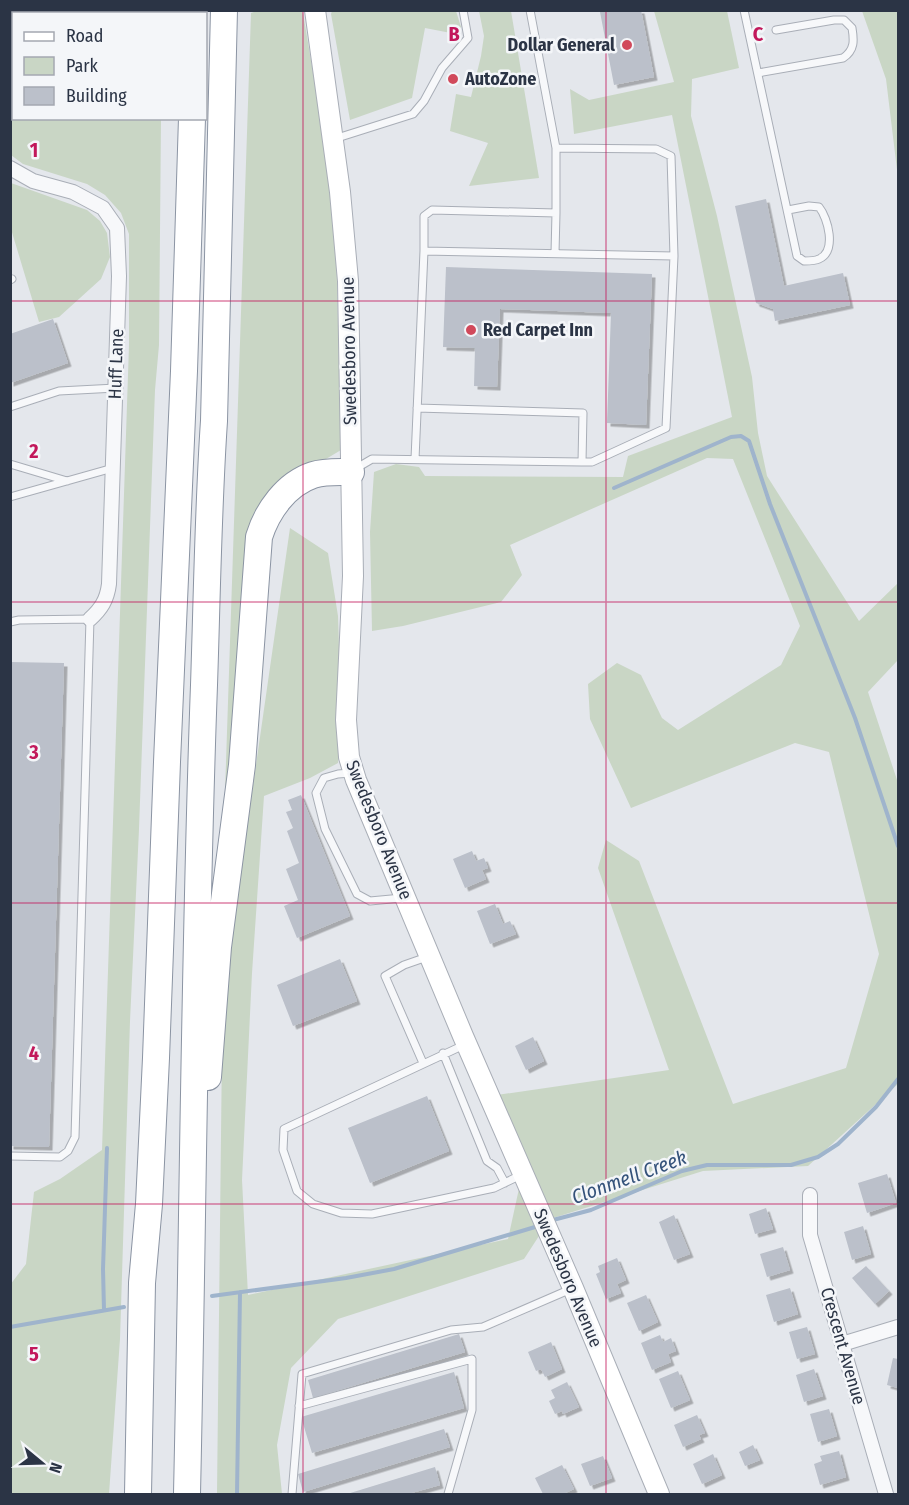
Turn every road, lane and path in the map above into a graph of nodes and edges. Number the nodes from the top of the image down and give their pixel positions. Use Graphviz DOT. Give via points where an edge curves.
graph roads {
  1 [pos="224,10"];
  2 [pos="315,10"];
  3 [pos="463,10"];
  4 [pos="530,10"];
  5 [pos="744,10"];
  6 [pos="179,12"];
  7 [pos="192,12"];
  8 [pos="776,30"];
  9 [pos="758,73"];
  10 [pos="175,120"];
  11 [pos="192,120"];
  12 [pos="333,139"];
  13 [pos="556,148"];
  14 [pos="10,168"];
  15 [pos="788,210"];
  16 [pos="556,213"];
  17 [pos="424,251"];
  18 [pos="555,254"];
  19 [pos="674,256"];
  20 [pos="116,388"];
  21 [pos="10,407"];
  22 [pos="417,408"];
  23 [pos="182,430"];
  24 [pos="415,459"];
  25 [pos="582,462"];
  26 [pos="10,464"];
  27 [pos="113,468"];
  28 [pos="351,472"];
  29 [pos="68,481"];
  30 [pos="10,497"];
  31 [pos="90,619"];
  32 [pos="10,622"];
  33 [pos="354,773"];
  34 [pos="406,898"];
  35 [pos="430,956"];
  36 [pos="467,1044"];
  37 [pos="443,1053"];
  38 [pos="423,1063"];
  39 [pos="10,1156"];
  40 [pos="524,1174"];
  41 [pos="505,1183"];
  42 [pos="194,1194"];
  43 [pos="810,1195"];
  44 [pos="573,1288"];
  45 [pos="898,1327"];
  46 [pos="842,1344"];
  47 [pos="140,1374"];
  48 [pos="299,1406"];
  49 [pos="123,1494"];
  50 [pos="138,1494"];
  51 [pos="187,1494"];
  52 [pos="292,1494"];
  53 [pos="448,1494"];
  54 [pos="658,1494"];
  55 [pos="886,1494"];
  1 -- 42 [label="highway" via="197,890"];
  2 -- 12 [label="street, Swedesboro Avenue"];
  3 -- 12 [label="lane" via="468,38 442,68 413,114"];
  4 -- 13 [label="lane"];
  5 -- 9 [label="lane"];
  6 -- 7 [label="street, bridge"];
  8 -- 9 [label="lane" via="844,20 852,28 853,46 843,58"];
  9 -- 15 [label="lane"];
  10 -- 23 [label="highway"];
  11 -- 23 [label="highway"];
  12 -- 28 [label="street, Swedesboro Avenue" via="348,281"];
  13 -- 16 [label="lane"];
  13 -- 19 [label="lane" via="656,149 671,156"];
  14 -- 20 [label="street, Huff Lane" via="103,208 117,228"];
  15 -- 15 [label="lane" via="797,256 804,261 819,259 829,244 823,212 819,207 809,206"];
  16 -- 17 [label="lane" via="432,210 424,216"];
  16 -- 18 [label="lane"];
  17 -- 18 [label="lane"];
  17 -- 22 [label="lane"];
  18 -- 19 [label="lane"];
  19 -- 25 [label="lane" via="666,428 592,462"];
  20 -- 21 [label="lane" via="59,391"];
  20 -- 27 [label="street, Huff Lane"];
  22 -- 24 [label="lane"];
  22 -- 25 [label="lane" via="583,413"];
  23 -- 47 [label="highway"];
  24 -- 25 [label="lane"];
  24 -- 28 [label="lane" via="372,459"];
  26 -- 29 [label="lane"];
  27 -- 29 [label="lane"];
  27 -- 31 [label="street, Huff Lane" via="107,596"];
  28 -- 33 [label="street, Swedesboro Avenue" via="352,612 346,720"];
  28 -- 42 [label="highway" via="312,475 288,490 270,511 259,537 242,765 218,947 211,1054"];
  29 -- 30 [label="lane"];
  31 -- 32 [label="lane"];
  31 -- 39 [label="lane" via="75,1137 60,1157"];
  33 -- 34 [label="street, Swedesboro Avenue"];
  33 -- 34 [label="lane" via="324,778 316,793 325,829 357,894 370,901"];
  34 -- 35 [label="street, Swedesboro Avenue"];
  35 -- 36 [label="street, Swedesboro Avenue"];
  35 -- 38 [label="lane" via="386,976"];
  36 -- 37 [label="lane"];
  36 -- 40 [label="street, Swedesboro Avenue"];
  37 -- 38 [label="lane"];
  37 -- 41 [label="lane" via="488,1161"];
  38 -- 41 [label="lane" via="284,1129 283,1150 297,1191 313,1204 341,1213 372,1214"];
  40 -- 41 [label="lane"];
  40 -- 44 [label="street, Swedesboro Avenue"];
  42 -- 51 [label="highway"];
  43 -- 46 [label="street, Crescent Avenue" via="810,1235"];
  44 -- 48 [label="lane" via="483,1327 451,1330 302,1374"];
  44 -- 54 [label="street, Swedesboro Avenue"];
  45 -- 46 [label="street"];
  46 -- 55 [label="street, Crescent Avenue"];
  47 -- 49 [label="highway"];
  47 -- 50 [label="highway"];
  48 -- 52 [label="lane"];
  48 -- 53 [label="lane" via="472,1359 472,1410"];
}
